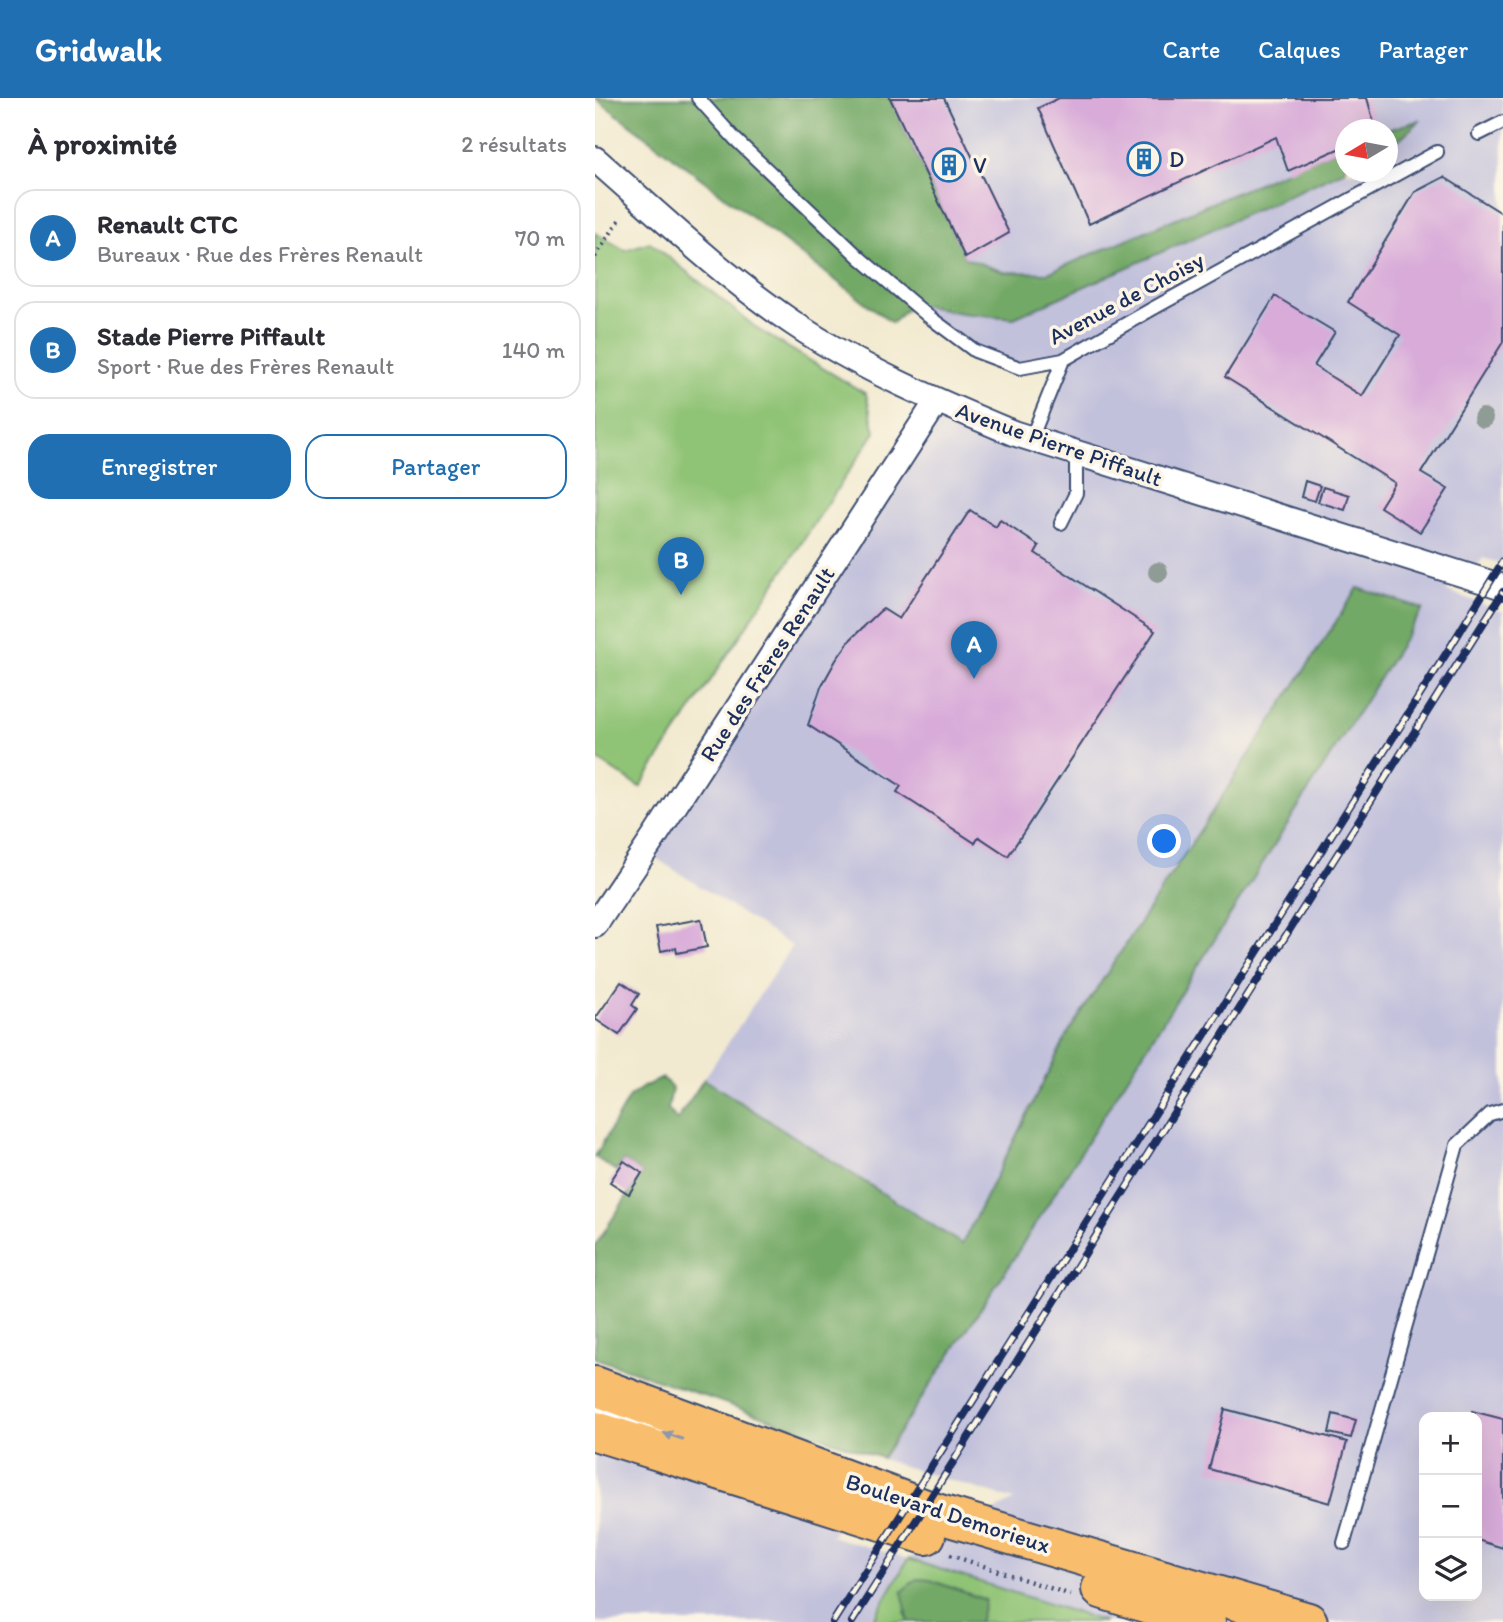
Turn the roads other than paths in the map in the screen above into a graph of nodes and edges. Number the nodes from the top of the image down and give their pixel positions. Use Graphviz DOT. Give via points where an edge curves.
graph roads {
  1 [pos="698,98"];
  2 [pos="1503,122"];
  3 [pos="1479,134"];
  4 [pos="1437,152"];
  5 [pos="595,159"];
  6 [pos="1063,360"];
  7 [pos="937,401"];
  8 [pos="1031,439"];
  9 [pos="1076,453"];
  10 [pos="1061,523"];
  11 [pos="1503,587"];
  12 [pos="595,925"];
  13 [pos="1503,1110"];
  14 [pos="595,1386"];
  15 [pos="595,1409"];
  16 [pos="595,1431"];
  17 [pos="687,1441"];
  18 [pos="831,1491"];
  19 [pos="988,1542"];
  20 [pos="1344,1543"];
  21 [pos="1094,1574"];
  22 [pos="1209,1616"];
  23 [pos="1307,1622"];
  1 -- 6 [label="lane, Avenue de Choisy" via="860,258 975,351 1020,368"];
  2 -- 3 [label="lane"];
  4 -- 6 [label="lane, Avenue de Choisy"];
  5 -- 7 [label="street, Avenue Pierre Piffault" via="725,272 793,323 874,371"];
  6 -- 8 [label="lane"];
  7 -- 8 [label="street, Avenue Pierre Piffault"];
  7 -- 12 [label="street, Rue des Frères Renault"];
  8 -- 9 [label="street, Avenue Pierre Piffault"];
  9 -- 10 [label="lane" via="1076,493"];
  9 -- 11 [label="street, Avenue Pierre Piffault"];
  13 -- 20 [label="lane" via="1490,1114 1457,1146"];
  14 -- 23 [label="main road, Boulevard Demorieux" via="936,1513"];
  17 -- 15 [label="lane, one-way"];
  16 -- 22 [label="main road, Boulevard Demorieux"];
  18 -- 19 [label="lane"];
  21 -- 22 [label="lane"];
}
